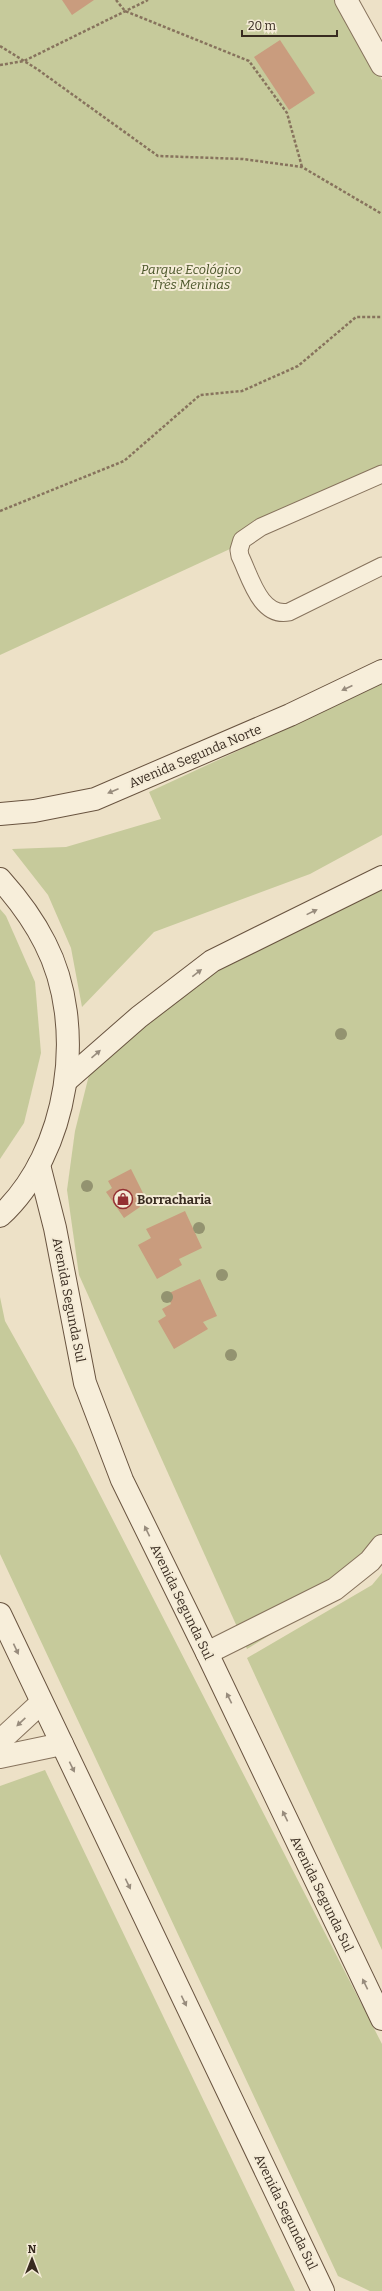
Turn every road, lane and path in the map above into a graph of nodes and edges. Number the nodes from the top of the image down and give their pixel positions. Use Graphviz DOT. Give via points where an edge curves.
graph roads {
  1 [pos="116,0"];
  2 [pos="148,0"];
  3 [pos="346,0"];
  4 [pos="125,11"];
  5 [pos="0,46"];
  6 [pos="24,61"];
  7 [pos="0,64"];
  8 [pos="382,65"];
  9 [pos="302,167"];
  10 [pos="382,214"];
  11 [pos="382,317"];
  12 [pos="382,474"];
  13 [pos="0,511"];
  14 [pos="382,566"];
  15 [pos="382,671"];
  16 [pos="0,814"];
  17 [pos="382,877"];
  18 [pos="0,879"];
  19 [pos="67,1080"];
  20 [pos="39,1165"];
  21 [pos="0,1216"];
  22 [pos="382,1546"];
  23 [pos="0,1614"];
  24 [pos="207,1653"];
  25 [pos="41,1703"];
  26 [pos="0,1742"];
  27 [pos="62,1744"];
  28 [pos="0,1757"];
  29 [pos="382,2019"];
  30 [pos="324,2290"];
  1 -- 4 [label="path"];
  2 -- 4 [label="path"];
  3 -- 8 [label="main road"];
  4 -- 6 [label="path"];
  4 -- 9 [label="path" via="250,61 287,113"];
  5 -- 6 [label="path"];
  6 -- 7 [label="path"];
  6 -- 9 [label="path" via="158,156 243,159"];
  9 -- 10 [label="path"];
  11 -- 13 [label="path" via="356,317 298,366 242,391 200,395 124,461"];
  12 -- 14 [label="lane" via="261,528 242,540 239,550 265,606 276,613 289,612"];
  15 -- 16 [label="main road, Avenida Segunda Norte, one-way" via="290,715 95,799 34,811"];
  19 -- 17 [label="main road, one-way" via="139,1017 212,961"];
  18 -- 19 [label="main road" via="23,905 46,944 62,988 69,1034"];
  19 -- 20 [label="main road" via="57,1123"];
  20 -- 21 [label="main road" via="9,1208"];
  24 -- 20 [label="main road, Avenida Segunda Sul, one-way" via="122,1480 85,1383 55,1228"];
  22 -- 24 [label="main road" via="370,1561 335,1589"];
  23 -- 25 [label="main road, Avenida Segunda Sul, one-way"];
  29 -- 24 [label="main road, Avenida Segunda Sul, one-way"];
  25 -- 26 [label="main road, one-way"];
  25 -- 27 [label="main road, Avenida Segunda Sul"];
  27 -- 28 [label="main road"];
  27 -- 30 [label="main road, Avenida Segunda Sul, one-way"];
}
